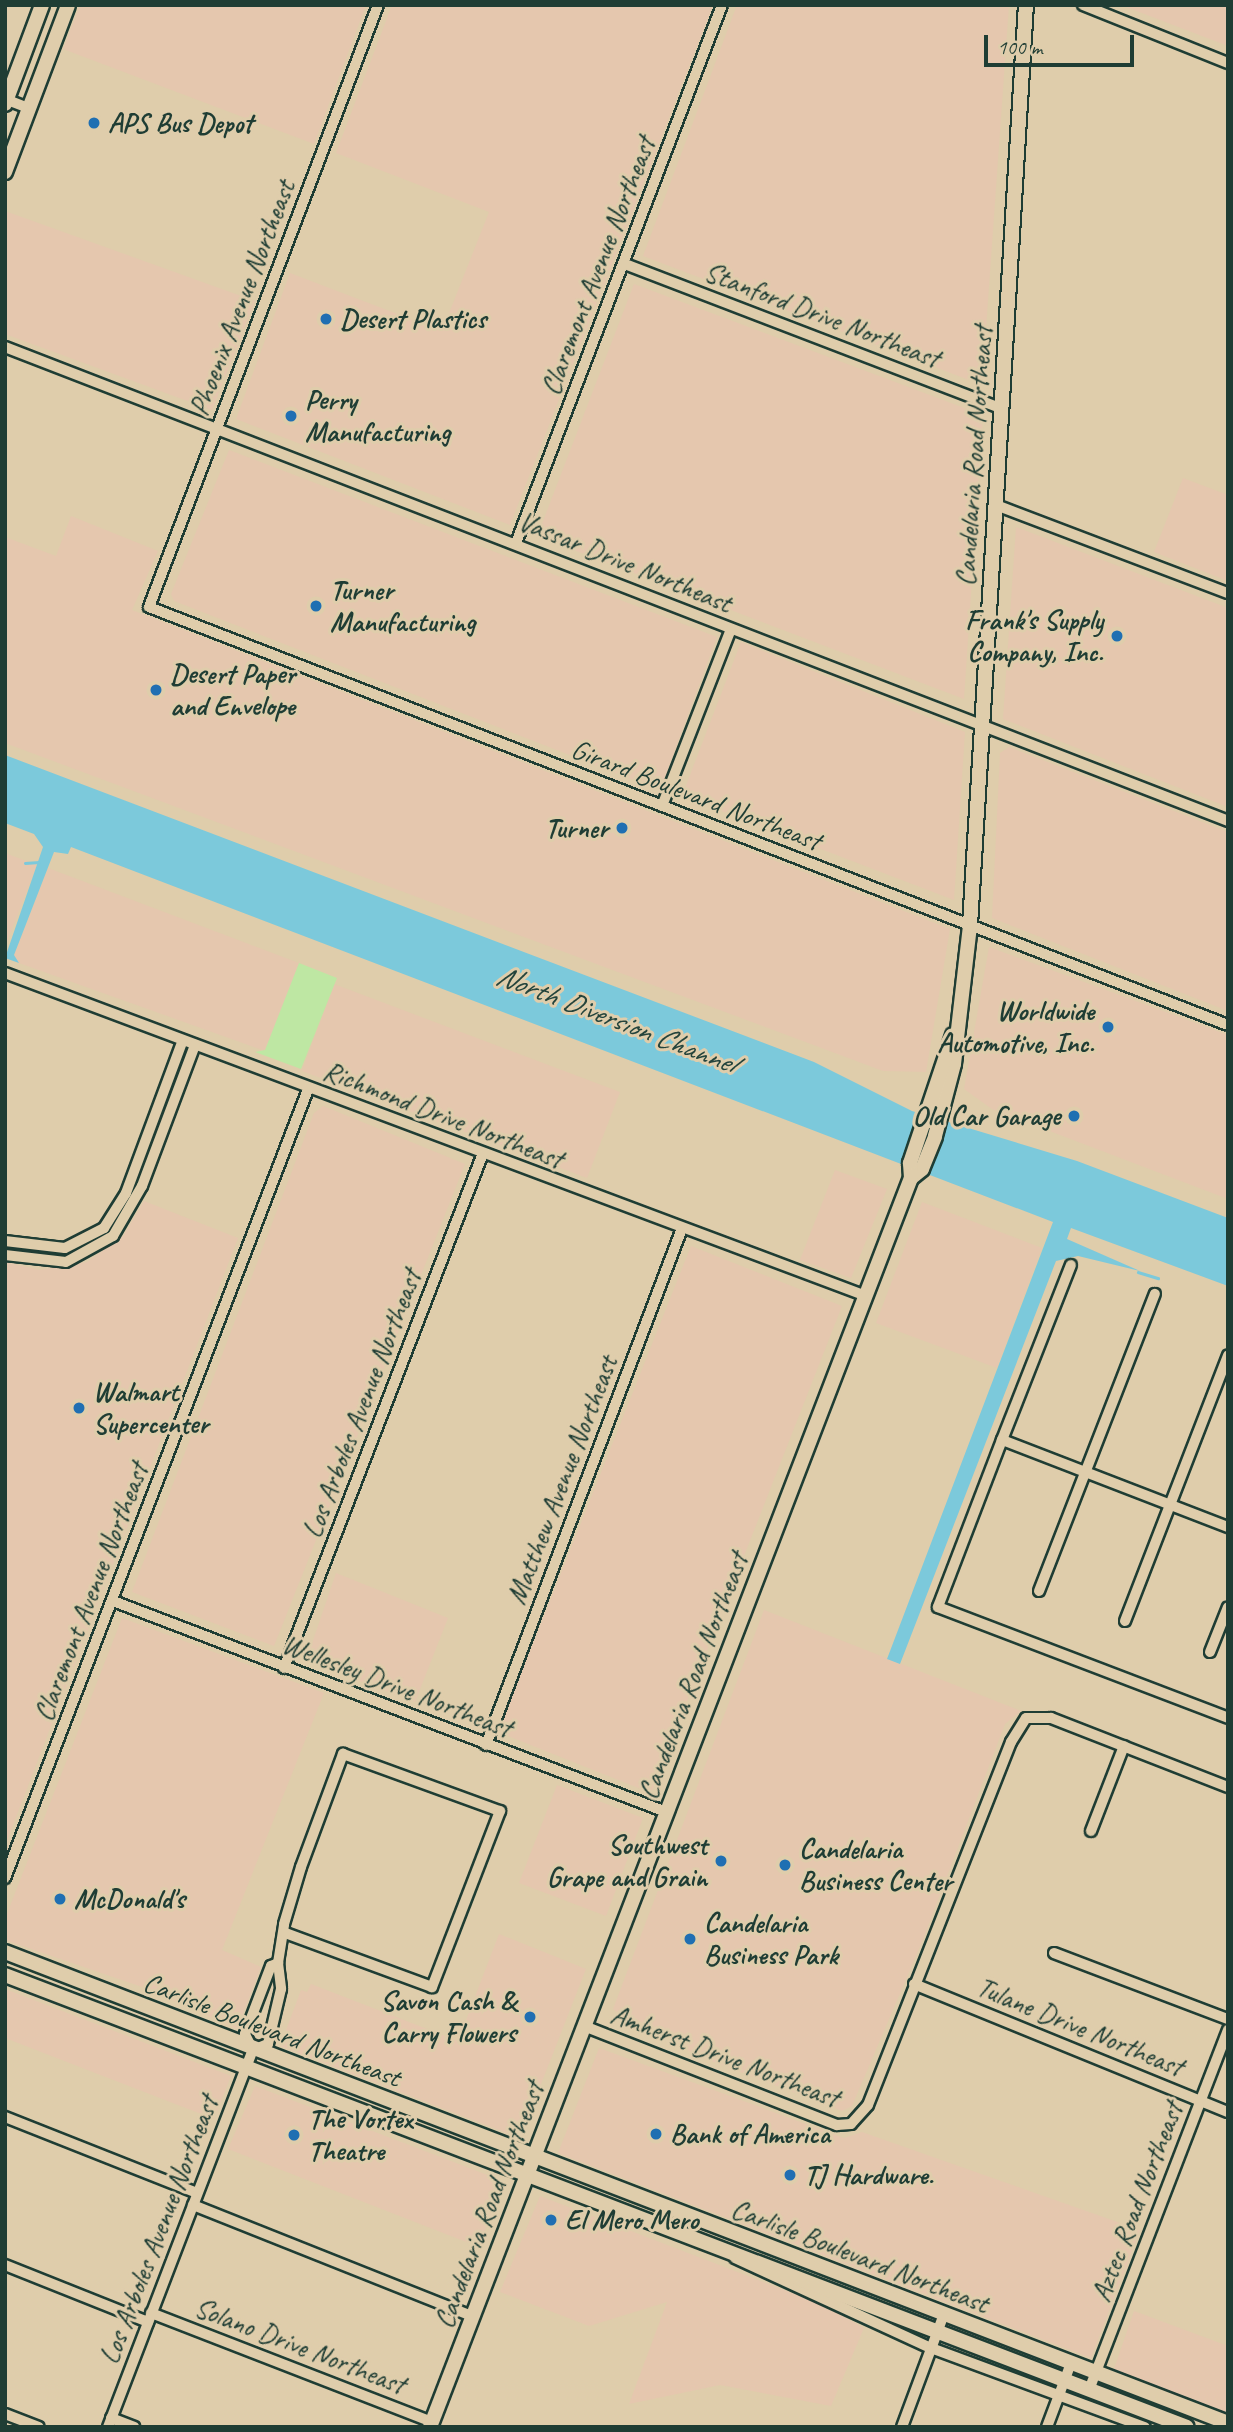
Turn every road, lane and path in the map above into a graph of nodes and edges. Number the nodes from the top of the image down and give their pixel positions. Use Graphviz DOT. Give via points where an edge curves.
graph roads {
  1 [pos="42,5"];
  2 [pos="68,5"];
  3 [pos="377,5"];
  4 [pos="722,5"];
  5 [pos="1026,5"];
  6 [pos="1083,5"];
  7 [pos="1228,63"];
  8 [pos="6,101"];
  9 [pos="29,108"];
  10 [pos="5,172"];
  11 [pos="625,264"];
  12 [pos="5,346"];
  13 [pos="1002,409"];
  14 [pos="217,429"];
  15 [pos="996,505"];
  16 [pos="516,543"];
  17 [pos="1228,593"];
  18 [pos="149,607"];
  19 [pos="732,629"];
  20 [pos="981,726"];
  21 [pos="662,806"];
  22 [pos="1228,821"];
  23 [pos="970,925"];
  24 [pos="5,973"];
  25 [pos="1228,1025"];
  26 [pos="953,1035"];
  27 [pos="183,1040"];
  28 [pos="195,1045"];
  29 [pos="309,1087"];
  30 [pos="482,1156"];
  31 [pos="911,1178"];
  32 [pos="681,1231"];
  33 [pos="5,1241"];
  34 [pos="5,1255"];
  35 [pos="1071,1265"];
  36 [pos="1155,1294"];
  37 [pos="866,1296"];
  38 [pos="1228,1355"];
  39 [pos="1002,1440"];
  40 [pos="1085,1472"];
  41 [pos="1169,1505"];
  42 [pos="1228,1527"];
  43 [pos="1039,1591"];
  44 [pos="113,1601"];
  45 [pos="1228,1607"];
  46 [pos="1125,1621"];
  47 [pos="1210,1652"];
  48 [pos="284,1668"];
  49 [pos="1228,1718"];
  50 [pos="486,1745"];
  51 [pos="1124,1746"];
  52 [pos="1228,1787"];
  53 [pos="666,1812"];
  54 [pos="1091,1831"];
  55 [pos="5,1878"];
  56 [pos="285,1933"];
  57 [pos="5,1952"];
  58 [pos="1054,1954"];
  59 [pos="278,1963"];
  60 [pos="5,1975"];
  61 [pos="914,1984"];
  62 [pos="1228,2019"];
  63 [pos="583,2026"];
  64 [pos="1228,2030"];
  65 [pos="253,2050"];
  66 [pos="245,2068"];
  67 [pos="1200,2101"];
  68 [pos="1228,2112"];
  69 [pos="5,2117"];
  70 [pos="533,2157"];
  71 [pos="525,2177"];
  72 [pos="197,2193"];
  73 [pos="193,2205"];
  74 [pos="727,2253"];
  75 [pos="5,2265"];
  76 [pos="944,2314"];
  77 [pos="472,2316"];
  78 [pos="150,2317"];
  79 [pos="937,2331"];
  80 [pos="931,2348"];
  81 [pos="1071,2363"];
  82 [pos="1096,2373"];
  83 [pos="1061,2387"];
  84 [pos="1090,2390"];
  85 [pos="5,2413"];
  86 [pos="110,2422"];
  87 [pos="1228,2424"];
  88 [pos="431,2425"];
  89 [pos="39,2427"];
  90 [pos="134,2427"];
  91 [pos="902,2427"];
  92 [pos="1047,2427"];
  93 [pos="1145,2427"];
  94 [pos="1187,2427"];
  1 -- 8 [label="main road"];
  2 -- 9 [label="main road"];
  3 -- 14 [label="street, Phoenix Avenue Northeast"];
  4 -- 11 [label="street, Claremont Avenue Northeast"];
  5 -- 13 [label="main road, Candelaria Road Northeast"];
  6 -- 7 [label="street"];
  8 -- 9 [label="street"];
  9 -- 10 [label="main road"];
  11 -- 13 [label="street, Stanford Drive Northeast"];
  11 -- 16 [label="street, Claremont Avenue Northeast"];
  12 -- 14 [label="street, Vassar Drive Northeast"];
  13 -- 15 [label="main road, Candelaria Road Northeast"];
  14 -- 16 [label="street, Vassar Drive Northeast"];
  14 -- 18 [label="street, Phoenix Avenue Northeast"];
  15 -- 17 [label="street"];
  15 -- 20 [label="main road, Candelaria Road Northeast"];
  16 -- 19 [label="street, Vassar Drive Northeast"];
  18 -- 21 [label="street, Girard Boulevard Northeast"];
  19 -- 20 [label="street, Vassar Drive Northeast"];
  19 -- 21 [label="street"];
  20 -- 22 [label="street, Vassar Drive Northeast"];
  20 -- 23 [label="main road, Candelaria Road Northeast"];
  21 -- 23 [label="street, Girard Boulevard Northeast"];
  23 -- 25 [label="street, Girard Boulevard Northeast"];
  23 -- 26 [label="main road, Candelaria Road Northeast"];
  24 -- 27 [label="street, Richmond Drive Northeast"];
  26 -- 31 [label="main road, Candelaria Road Northeast" via="929,1100"];
  26 -- 31 [label="main road, Candelaria Road Northeast" via="943,1107 922,1169"];
  27 -- 28 [label="street, Richmond Drive Northeast"];
  27 -- 33 [label="street" via="115,1215 93,1236 65,1248"];
  28 -- 29 [label="street, Richmond Drive Northeast"];
  28 -- 34 [label="street" via="125,1220 88,1254 65,1262"];
  29 -- 30 [label="street, Richmond Drive Northeast"];
  29 -- 44 [label="street, Claremont Avenue Northeast"];
  30 -- 32 [label="street, Richmond Drive Northeast"];
  30 -- 48 [label="street, Los Arboles Avenue Northeast"];
  31 -- 37 [label="main road, Candelaria Road Northeast"];
  32 -- 37 [label="street, Richmond Drive Northeast"];
  32 -- 50 [label="street, Matthew Avenue Northeast"];
  35 -- 39 [label="street"];
  36 -- 40 [label="street"];
  37 -- 53 [label="main road, Candelaria Road Northeast"];
  38 -- 41 [label="street"];
  39 -- 40 [label="street"];
  39 -- 49 [label="street" via="938,1607"];
  40 -- 41 [label="street"];
  40 -- 43 [label="street"];
  41 -- 42 [label="street"];
  41 -- 46 [label="street"];
  44 -- 48 [label="street, Wellesley Drive Northeast"];
  44 -- 55 [label="street, Claremont Avenue Northeast"];
  45 -- 47 [label="street"];
  48 -- 50 [label="street, Wellesley Drive Northeast"];
  50 -- 53 [label="street, Wellesley Drive Northeast"];
  51 -- 52 [label="street"];
  51 -- 54 [label="street"];
  51 -- 61 [label="street" via="1051,1718 1026,1718"];
  53 -- 63 [label="main road, Candelaria Road Northeast"];
  56 -- 56 [label="street" via="343,1754 500,1811 432,1987"];
  56 -- 59 [label="street"];
  57 -- 65 [label="main road, Carlisle Boulevard Northeast"];
  58 -- 62 [label="street"];
  59 -- 65 [label="street" via="281,1989 268,2043"];
  59 -- 65 [label="street" via="271,1966 245,2035"];
  60 -- 66 [label="main road, Carlisle Boulevard Northeast"];
  61 -- 63 [label="street, Amherst Drive Northeast" via="868,2105 851,2124 837,2125"];
  61 -- 67 [label="street, Tulane Drive Northeast"];
  63 -- 70 [label="main road, Candelaria Road Northeast"];
  64 -- 67 [label="street, Aztec Road Northeast"];
  65 -- 66 [label="street, Los Arboles Avenue Northeast"];
  65 -- 70 [label="main road, Carlisle Boulevard Northeast"];
  66 -- 71 [label="main road, Carlisle Boulevard Northeast"];
  66 -- 72 [label="street, Los Arboles Avenue Northeast"];
  67 -- 68 [label="street, Tulane Drive Northeast"];
  67 -- 82 [label="street, Aztec Road Northeast"];
  69 -- 72 [label="street"];
  70 -- 71 [label="main road, Candelaria Road Northeast"];
  70 -- 76 [label="main road, Carlisle Boulevard Northeast"];
  71 -- 74 [label="main road, Carlisle Boulevard Northeast"];
  71 -- 77 [label="main road, Candelaria Road Northeast"];
  72 -- 73 [label="street, Los Arboles Avenue Northeast"];
  73 -- 77 [label="street"];
  73 -- 78 [label="street, Los Arboles Avenue Northeast"];
  74 -- 79 [label="main road, Carlisle Boulevard Northeast"];
  74 -- 80 [label="street" via="755,2272"];
  75 -- 78 [label="street, Solano Drive Northeast"];
  76 -- 79 [label="street"];
  76 -- 81 [label="main road, Carlisle Boulevard Northeast"];
  77 -- 88 [label="main road, Candelaria Road Northeast"];
  78 -- 86 [label="street, Los Arboles Avenue Northeast"];
  78 -- 88 [label="street, Solano Drive Northeast"];
  79 -- 80 [label="street"];
  79 -- 83 [label="main road, Carlisle Boulevard Northeast"];
  80 -- 83 [label="street"];
  80 -- 91 [label="street"];
  81 -- 82 [label="main road, Carlisle Boulevard Northeast"];
  81 -- 83 [label="street"];
  82 -- 84 [label="street, Aztec Road Northeast"];
  82 -- 87 [label="main road, Carlisle Boulevard Northeast"];
  83 -- 84 [label="main road, Carlisle Boulevard Northeast"];
  83 -- 92 [label="street"];
  83 -- 93 [label="street"];
  84 -- 94 [label="main road, Carlisle Boulevard Northeast"];
  85 -- 89 [label="street"];
  86 -- 90 [label="street"];
}
